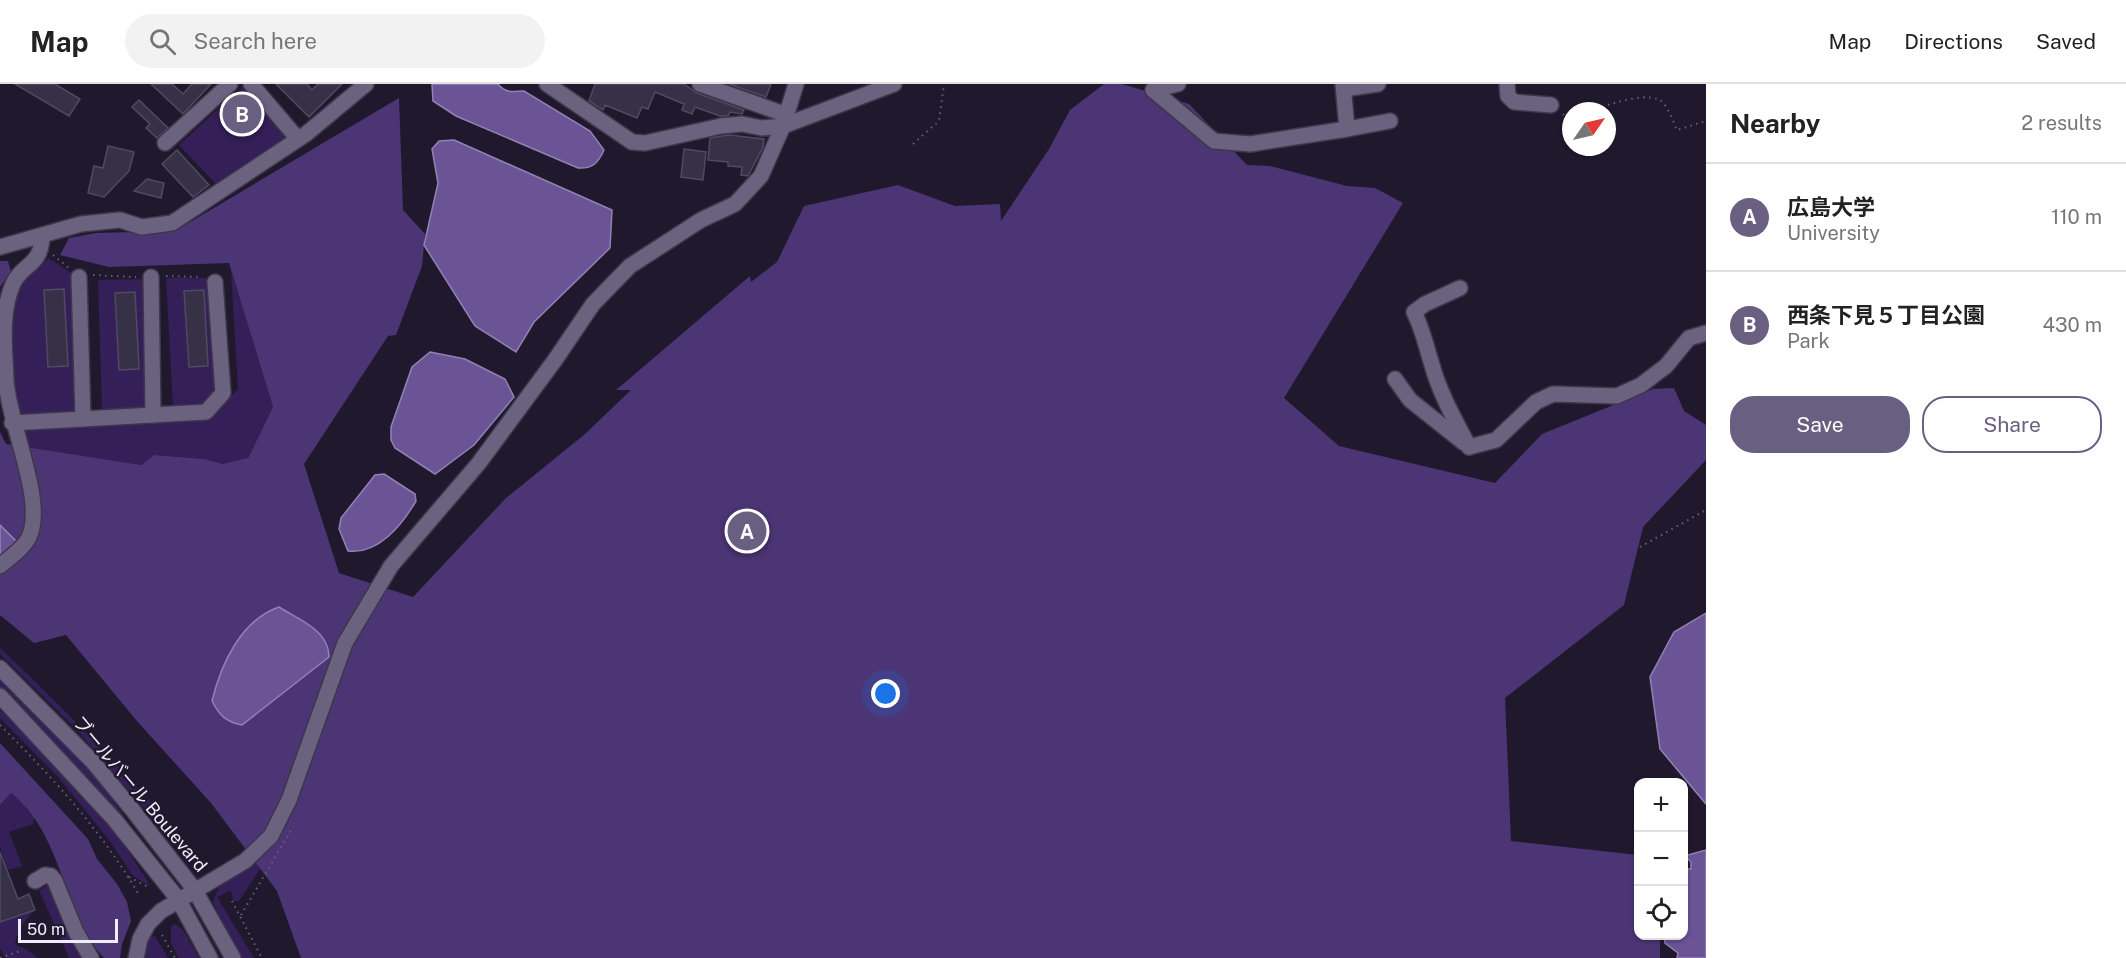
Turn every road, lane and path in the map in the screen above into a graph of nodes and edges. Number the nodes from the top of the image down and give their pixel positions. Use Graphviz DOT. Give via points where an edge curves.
graph roads {
  1 [pos="230,84"];
  2 [pos="250,84"];
  3 [pos="366,84"];
  4 [pos="547,84"];
  5 [pos="700,84"];
  6 [pos="796,84"];
  7 [pos="894,84"];
  8 [pos="944,84"];
  9 [pos="1178,84"];
  10 [pos="1378,84"];
  11 [pos="1507,84"];
  12 [pos="1147,87"];
  13 [pos="1344,87"];
  14 [pos="1616,103"];
  15 [pos="1551,105"];
  16 [pos="785,121"];
  17 [pos="1390,121"];
  18 [pos="1706,121"];
  19 [pos="1347,129"];
  20 [pos="298,139"];
  21 [pos="165,143"];
  22 [pos="913,144"];
  23 [pos="42,240"];
  24 [pos="0,247"];
  25 [pos="79,276"];
  26 [pos="151,277"];
  27 [pos="215,282"];
  28 [pos="1460,288"];
  29 [pos="1706,333"];
  30 [pos="1395,379"];
  31 [pos="153,415"];
  32 [pos="83,419"];
  33 [pos="12,423"];
  34 [pos="1469,447"];
  35 [pos="1706,510"];
  36 [pos="1640,547"];
  37 [pos="0,567"];
  38 [pos="0,668"];
  39 [pos="0,696"];
  40 [pos="0,725"];
  41 [pos="293,825"];
  42 [pos="129,877"];
  43 [pos="35,881"];
  44 [pos="194,889"];
  45 [pos="154,890"];
  46 [pos="139,895"];
  47 [pos="178,899"];
  48 [pos="232,901"];
  49 [pos="241,915"];
  50 [pos="162,935"];
  51 [pos="20,951"];
  52 [pos="0,958"];
  53 [pos="91,958"];
  54 [pos="135,958"];
  55 [pos="175,958"];
  56 [pos="210,958"];
  57 [pos="233,958"];
  58 [pos="262,958"];
  1 -- 21 [label="street"];
  2 -- 20 [label="street"];
  3 -- 20 [label="street"];
  4 -- 16 [label="street" via="632,142 645,143 721,126 742,124 762,128"];
  5 -- 16 [label="street"];
  6 -- 16 [label="street"];
  7 -- 16 [label="street"];
  8 -- 22 [label="path" via="939,121"];
  9 -- 12 [label="street"];
  10 -- 13 [label="street"];
  11 -- 15 [label="street" via="1508,96 1514,102"];
  12 -- 19 [label="street" via="1214,141 1250,144"];
  13 -- 19 [label="street"];
  14 -- 18 [label="path" via="1652,96 1664,102 1677,130"];
  16 -- 44 [label="street" via="761,176 735,204 701,220 630,266 593,304 479,463 391,566 345,644 289,800 271,836 245,861"];
  17 -- 19 [label="street"];
  20 -- 23 [label="street" via="172,223 142,227 120,220 81,224"];
  23 -- 24 [label="street"];
  23 -- 25 [label="path"];
  23 -- 33 [label="street" via="30,266 13,282 4,318"];
  25 -- 32 [label="street"];
  26 -- 31 [label="street"];
  27 -- 31 [label="street" via="223,393 207,412"];
  28 -- 34 [label="street" via="1414,312 1425,334 1448,409"];
  29 -- 34 [label="street" via="1689,338 1666,366 1641,385 1617,396 1553,394 1536,402 1496,440"];
  30 -- 34 [label="street" via="1410,400"];
  31 -- 32 [label="street"];
  32 -- 33 [label="street"];
  33 -- 37 [label="street" via="33,500 34,521 28,539"];
  35 -- 36 [label="path"];
  38 -- 44 [label="street, ブールバール Boulevard" via="93,762"];
  39 -- 47 [label="street" via="114,819"];
  40 -- 42 [label="path" via="72,801"];
  41 -- 49 [label="path"];
  42 -- 45 [label="path"];
  42 -- 46 [label="path"];
  43 -- 53 [label="street" via="45,875 55,881"];
  44 -- 47 [label="street"];
  44 -- 57 [label="street, ブールバール Boulevard"];
  47 -- 54 [label="street" via="148,924"];
  47 -- 56 [label="street"];
  48 -- 49 [label="path"];
  49 -- 58 [label="path"];
  50 -- 55 [label="path"];
  51 -- 52 [label="path"];
}
